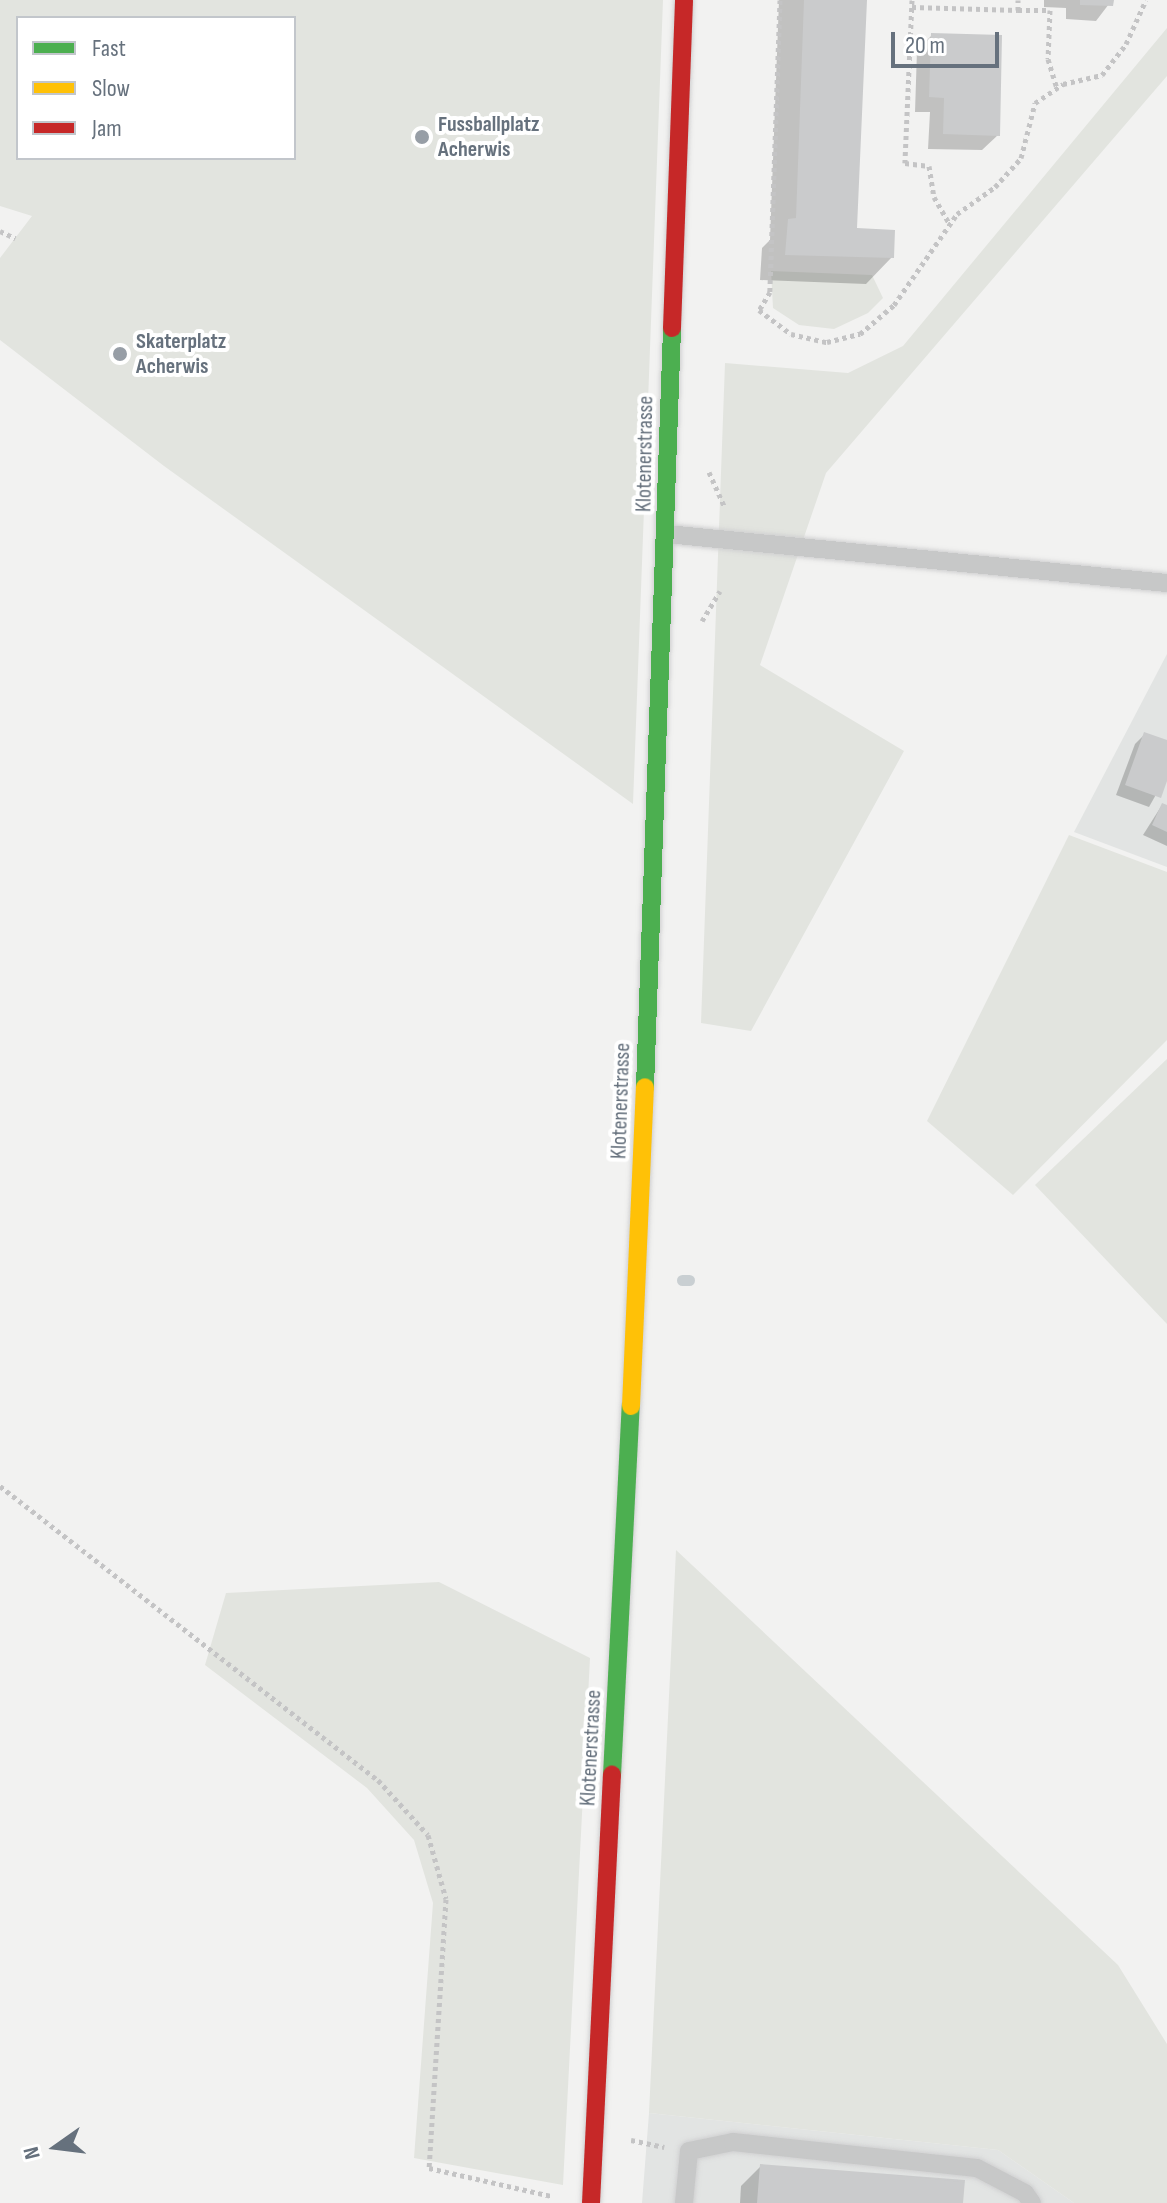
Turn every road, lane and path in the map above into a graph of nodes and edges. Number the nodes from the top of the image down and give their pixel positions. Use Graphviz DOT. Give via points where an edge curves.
graph roads {
  1 [pos="684,0"];
  2 [pos="780,0"];
  3 [pos="1018,0"];
  4 [pos="1146,0"];
  5 [pos="912,4"];
  6 [pos="1018,10"];
  7 [pos="1058,88"];
  8 [pos="950,225"];
  9 [pos="0,231"];
  10 [pos="15,238"];
  11 [pos="667,534"];
  12 [pos="1167,583"];
  13 [pos="0,1486"];
  14 [pos="626,2139"];
  15 [pos="689,2151"];
  16 [pos="565,2200"];
  17 [pos="591,2203"];
  18 [pos="684,2203"];
  19 [pos="1032,2203"];
  1 -- 11 [label="main road, Klotenerstrasse"];
  2 -- 8 [label="path" via="770,292 759,310 791,334 827,342 860,334 894,305"];
  3 -- 6 [label="path"];
  4 -- 7 [label="path" via="1126,44 1102,75"];
  5 -- 6 [label="path"];
  5 -- 8 [label="path" via="905,163 929,166 934,197"];
  6 -- 7 [label="path" via="1050,10 1048,59"];
  7 -- 8 [label="path" via="1035,103 1021,158"];
  9 -- 10 [label="path"];
  11 -- 12 [label="lane"];
  11 -- 17 [label="main road, Klotenerstrasse" via="639,1241"];
  13 -- 16 [label="path" via="378,1780 428,1835 446,1899 429,2168"];
  14 -- 15 [label="path"];
  15 -- 18 [label="lane"];
  15 -- 19 [label="lane" via="733,2142 977,2168 1025,2193"];
}
